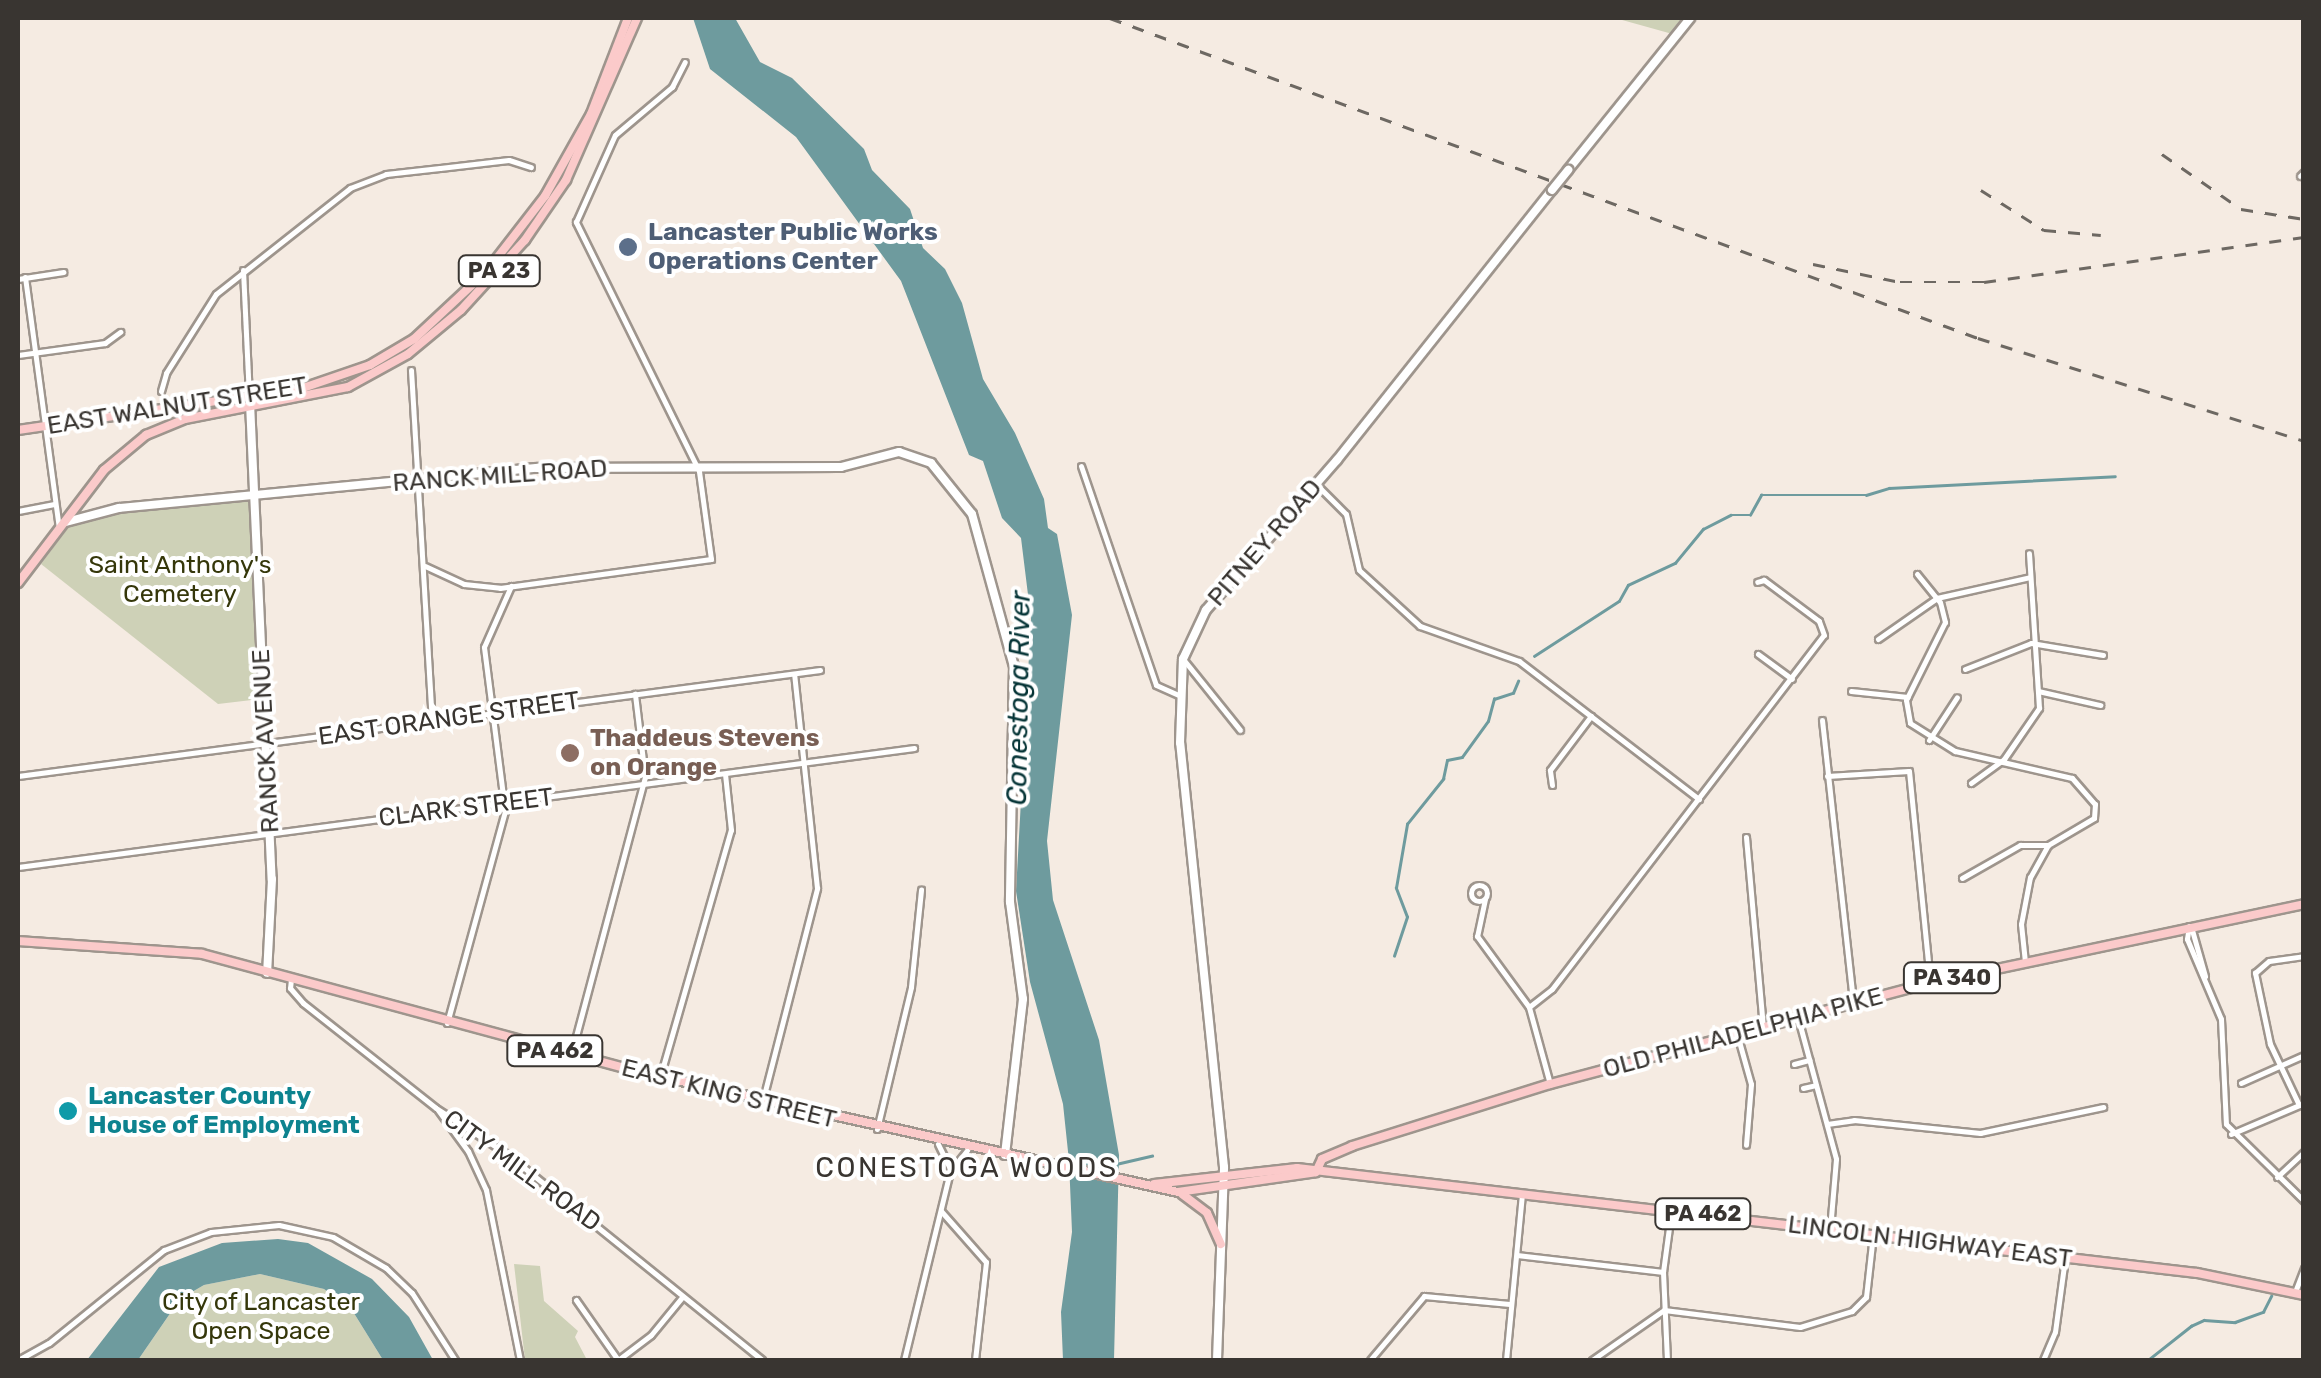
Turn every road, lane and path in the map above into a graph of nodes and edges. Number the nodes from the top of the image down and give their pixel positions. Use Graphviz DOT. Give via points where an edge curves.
graph roads {
  1 [pos="628,18"];
  2 [pos="637,18"];
  3 [pos="1690,18"];
  4 [pos="686,62"];
  5 [pos="531,167"];
  6 [pos="243,270"];
  7 [pos="64,272"];
  8 [pos="22,278"];
  9 [pos="120,332"];
  10 [pos="36,353"];
  11 [pos="18,355"];
  12 [pos="411,370"];
  13 [pos="161,391"];
  14 [pos="249,398"];
  15 [pos="251,410"];
  16 [pos="45,426"];
  17 [pos="18,430"];
  18 [pos="1081,466"];
  19 [pos="698,468"];
  20 [pos="421,480"];
  21 [pos="1316,484"];
  22 [pos="255,496"];
  23 [pos="55,504"];
  24 [pos="108,506"];
  25 [pos="119,508"];
  26 [pos="18,511"];
  27 [pos="66,522"];
  28 [pos="58,533"];
  29 [pos="2030,553"];
  30 [pos="425,566"];
  31 [pos="1916,574"];
  32 [pos="2030,576"];
  33 [pos="1757,582"];
  34 [pos="18,583"];
  35 [pos="511,586"];
  36 [pos="1937,598"];
  37 [pos="1878,638"];
  38 [pos="2031,643"];
  39 [pos="1758,654"];
  40 [pos="2103,655"];
  41 [pos="1183,660"];
  42 [pos="1965,668"];
  43 [pos="820,670"];
  44 [pos="794,674"];
  45 [pos="1792,679"];
  46 [pos="1850,691"];
  47 [pos="2038,691"];
  48 [pos="635,694"];
  49 [pos="1178,696"];
  50 [pos="1908,697"];
  51 [pos="1957,697"];
  52 [pos="2100,705"];
  53 [pos="492,713"];
  54 [pos="1592,716"];
  55 [pos="1822,720"];
  56 [pos="432,721"];
  57 [pos="1240,730"];
  58 [pos="1929,740"];
  59 [pos="266,743"];
  60 [pos="914,748"];
  61 [pos="2004,759"];
  62 [pos="806,762"];
  63 [pos="725,774"];
  64 [pos="18,776"];
  65 [pos="1828,776"];
  66 [pos="1971,783"];
  67 [pos="643,784"];
  68 [pos="1552,784"];
  69 [pos="1699,799"];
  70 [pos="504,803"];
  71 [pos="270,834"];
  72 [pos="1746,836"];
  73 [pos="2048,845"];
  74 [pos="18,867"];
  75 [pos="1962,878"];
  76 [pos="921,890"];
  77 [pos="1485,899"];
  78 [pos="2304,904"];
  79 [pos="2189,926"];
  80 [pos="18,941"];
  81 [pos="2304,956"];
  82 [pos="2025,962"];
  83 [pos="267,972"];
  84 [pos="292,979"];
  85 [pos="1930,983"];
  86 [pos="1854,1003"];
  87 [pos="1529,1007"];
  88 [pos="1798,1018"];
  89 [pos="447,1023"];
  90 [pos="1763,1027"];
  91 [pos="1738,1034"];
  92 [pos="571,1055"];
  93 [pos="2304,1055"];
  94 [pos="1809,1060"];
  95 [pos="1794,1064"];
  96 [pos="2281,1066"];
  97 [pos="660,1077"];
  98 [pos="2241,1082"];
  99 [pos="1550,1084"];
  100 [pos="1816,1085"];
  101 [pos="1803,1088"];
  102 [pos="762,1102"];
  103 [pos="2301,1104"];
  104 [pos="2103,1107"];
  105 [pos="436,1108"];
  106 [pos="1826,1124"];
  107 [pos="877,1129"];
  108 [pos="2232,1134"];
  109 [pos="938,1144"];
  110 [pos="1746,1145"];
  111 [pos="967,1150"];
  112 [pos="2304,1152"];
  113 [pos="1004,1157"];
  114 [pos="950,1172"];
  115 [pos="1316,1172"];
  116 [pos="2277,1176"];
  117 [pos="1224,1178"];
  118 [pos="1149,1184"];
  119 [pos="1223,1189"];
  120 [pos="1178,1192"];
  121 [pos="1522,1194"];
  122 [pos="2304,1201"];
  123 [pos="1672,1210"];
  124 [pos="941,1211"];
  125 [pos="1830,1229"];
  126 [pos="1873,1235"];
  127 [pos="1221,1244"];
  128 [pos="1516,1255"];
  129 [pos="2066,1258"];
  130 [pos="2304,1268"];
  131 [pos="1663,1272"];
  132 [pos="2301,1294"];
  133 [pos="684,1295"];
  134 [pos="576,1300"];
  135 [pos="1510,1304"];
  136 [pos="1664,1310"];
  137 [pos="18,1360"];
  138 [pos="455,1360"];
  139 [pos="520,1360"];
  140 [pos="618,1360"];
  141 [pos="762,1360"];
  142 [pos="904,1360"];
  143 [pos="975,1360"];
  144 [pos="1216,1360"];
  145 [pos="1370,1360"];
  146 [pos="1506,1360"];
  147 [pos="1592,1360"];
  148 [pos="1667,1360"];
  149 [pos="2043,1360"];
  1 -- 14 [label="main road, EAST WALNUT STREET / PA 23" via="564,166 518,235 470,288 414,339 370,364 321,384"];
  2 -- 15 [label="main road, EAST WALNUT STREET / PA 23" via="578,160 539,222 476,295 419,346 366,379"];
  3 -- 21 [label="street, PITNEY ROAD, bridge"];
  4 -- 19 [label="street" via="672,87 615,135 576,222"];
  5 -- 6 [label="street" via="509,160 374,178 339,195"];
  6 -- 13 [label="street" via="209,304"];
  6 -- 14 [label="street, RANCK AVENUE"];
  7 -- 8 [label="street"];
  8 -- 10 [label="street"];
  9 -- 10 [label="street" via="105,343"];
  10 -- 11 [label="street"];
  10 -- 16 [label="street"];
  12 -- 20 [label="street"];
  14 -- 15 [label="street, RANCK AVENUE"];
  14 -- 16 [label="main road, EAST WALNUT STREET / PA 23"];
  15 -- 22 [label="street, RANCK AVENUE"];
  15 -- 27 [label="main road, EAST WALNUT STREET / PA 23" via="160,427 111,462"];
  16 -- 17 [label="main road, EAST WALNUT STREET / PA 23"];
  16 -- 23 [label="street"];
  18 -- 49 [label="street" via="1156,685"];
  19 -- 20 [label="street, RANCK MILL ROAD" via="537,468"];
  19 -- 35 [label="street" via="711,558"];
  19 -- 113 [label="street, RANCK MILL ROAD" via="854,466 899,452 936,466 972,514 1014,666 1010,902 1024,1000"];
  20 -- 22 [label="street, RANCK MILL ROAD"];
  20 -- 30 [label="street"];
  21 -- 41 [label="street, PITNEY ROAD" via="1206,610"];
  21 -- 54 [label="street" via="1346,514 1359,570 1420,626 1518,660"];
  22 -- 25 [label="street, RANCK MILL ROAD"];
  22 -- 59 [label="street, RANCK AVENUE"];
  23 -- 26 [label="street"];
  23 -- 28 [label="street"];
  24 -- 25 [label="street, RANCK MILL ROAD"];
  25 -- 27 [label="street, RANCK MILL ROAD"];
  27 -- 28 [label="main road, PA 23"];
  28 -- 34 [label="main road, PA 23"];
  29 -- 32 [label="street"];
  30 -- 35 [label="street" via="464,584"];
  30 -- 56 [label="street"];
  31 -- 36 [label="street"];
  32 -- 36 [label="street"];
  32 -- 38 [label="street"];
  33 -- 45 [label="street" via="1764,580 1825,629"];
  35 -- 53 [label="street" via="484,646"];
  36 -- 37 [label="street"];
  36 -- 50 [label="street" via="1943,628"];
  38 -- 40 [label="street"];
  38 -- 42 [label="street"];
  38 -- 47 [label="street"];
  39 -- 45 [label="street"];
  41 -- 49 [label="street, PITNEY ROAD"];
  41 -- 57 [label="street"];
  43 -- 44 [label="street, EAST ORANGE STREET"];
  44 -- 48 [label="street, EAST ORANGE STREET"];
  44 -- 62 [label="street"];
  45 -- 69 [label="street"];
  46 -- 50 [label="street"];
  47 -- 52 [label="street"];
  47 -- 61 [label="street" via="2039,708"];
  48 -- 53 [label="street, EAST ORANGE STREET"];
  48 -- 67 [label="street"];
  49 -- 117 [label="street, PITNEY ROAD"];
  50 -- 58 [label="street" via="1910,724"];
  51 -- 58 [label="street"];
  53 -- 56 [label="street, EAST ORANGE STREET"];
  53 -- 70 [label="street"];
  54 -- 68 [label="street" via="1550,770"];
  54 -- 69 [label="street"];
  55 -- 65 [label="street"];
  56 -- 59 [label="street, EAST ORANGE STREET"];
  58 -- 61 [label="street"];
  59 -- 64 [label="street, EAST ORANGE STREET"];
  59 -- 71 [label="street, RANCK AVENUE"];
  60 -- 62 [label="street, CLARK STREET"];
  61 -- 66 [label="street"];
  61 -- 73 [label="street" via="2072,778 2093,799 2094,818"];
  62 -- 63 [label="street, CLARK STREET"];
  62 -- 102 [label="street" via="818,888"];
  63 -- 67 [label="street, CLARK STREET"];
  63 -- 97 [label="street" via="731,830"];
  65 -- 85 [label="street" via="1907,769"];
  65 -- 86 [label="street"];
  67 -- 70 [label="street, CLARK STREET"];
  67 -- 92 [label="street"];
  69 -- 87 [label="street" via="1552,990"];
  70 -- 71 [label="street, CLARK STREET"];
  70 -- 89 [label="street"];
  71 -- 74 [label="street, CLARK STREET"];
  71 -- 83 [label="street, RANCK AVENUE"];
  72 -- 90 [label="street"];
  73 -- 75 [label="street" via="2020,845"];
  73 -- 82 [label="street" via="2030,877 2022,911"];
  76 -- 107 [label="street" via="911,987"];
  77 -- 87 [label="street" via="1476,931 1481,946"];
  78 -- 79 [label="main road, OLD PHILADELPHIA PIKE / PA 340"];
  79 -- 82 [label="main road, OLD PHILADELPHIA PIKE / PA 340"];
  79 -- 108 [label="street" via="2187,940 2221,1018 2221,1110"];
  80 -- 83 [label="main road, EAST KING STREET / PA 462" via="178,950"];
  81 -- 96 [label="street" via="2269,962 2255,973"];
  82 -- 85 [label="main road, OLD PHILADELPHIA PIKE / PA 340"];
  83 -- 84 [label="main road, EAST KING STREET / PA 462"];
  84 -- 89 [label="main road, EAST KING STREET / PA 462"];
  84 -- 105 [label="street, CITY MILL ROAD" via="290,988 303,1003"];
  85 -- 86 [label="main road, OLD PHILADELPHIA PIKE / PA 340"];
  86 -- 88 [label="main road, OLD PHILADELPHIA PIKE / PA 340"];
  87 -- 99 [label="street"];
  88 -- 90 [label="main road, OLD PHILADELPHIA PIKE / PA 340"];
  88 -- 94 [label="street"];
  89 -- 92 [label="main road, EAST KING STREET / PA 462"];
  90 -- 91 [label="main road, OLD PHILADELPHIA PIKE / PA 340"];
  91 -- 99 [label="main road, OLD PHILADELPHIA PIKE / PA 340"];
  91 -- 110 [label="street" via="1751,1084"];
  92 -- 97 [label="main road, EAST KING STREET / PA 462"];
  93 -- 96 [label="street"];
  94 -- 95 [label="street"];
  94 -- 100 [label="street"];
  96 -- 98 [label="street"];
  96 -- 103 [label="street"];
  97 -- 102 [label="main road, EAST KING STREET / PA 462"];
  99 -- 115 [label="main road, OLD PHILADELPHIA PIKE / PA 340" via="1336,1152 1319,1161"];
  100 -- 101 [label="street"];
  100 -- 106 [label="street"];
  102 -- 107 [label="main road, EAST KING STREET / PA 462"];
  103 -- 108 [label="street"];
  104 -- 106 [label="street" via="1980,1133 1854,1120"];
  105 -- 133 [label="street, CITY MILL ROAD" via="492,1143"];
  105 -- 139 [label="street" via="486,1190"];
  106 -- 125 [label="street" via="1837,1173"];
  107 -- 109 [label="main road, EAST KING STREET / PA 462"];
  108 -- 116 [label="street"];
  109 -- 111 [label="main road, EAST KING STREET / PA 462"];
  109 -- 114 [label="street"];
  111 -- 113 [label="main road, EAST KING STREET / PA 462"];
  111 -- 114 [label="street"];
  112 -- 116 [label="street"];
  113 -- 118 [label="main road, EAST KING STREET / PA 462"];
  114 -- 124 [label="street"];
  115 -- 117 [label="main road, LINCOLN HIGHWAY EAST / PA 462" via="1297,1168"];
  115 -- 119 [label="main road, LINCOLN HIGHWAY EAST / PA 462"];
  115 -- 121 [label="main road, LINCOLN HIGHWAY EAST / PA 462"];
  116 -- 122 [label="street"];
  117 -- 118 [label="main road, LINCOLN HIGHWAY EAST / PA 462"];
  117 -- 119 [label="street, PITNEY ROAD"];
  118 -- 120 [label="main road, LINCOLN HIGHWAY EAST / PA 462"];
  119 -- 120 [label="main road, LINCOLN HIGHWAY EAST / PA 462"];
  119 -- 127 [label="street, PITNEY ROAD"];
  120 -- 127 [label="main road" via="1206,1213"];
  121 -- 123 [label="main road, LINCOLN HIGHWAY EAST / PA 462"];
  121 -- 128 [label="street"];
  123 -- 125 [label="main road, LINCOLN HIGHWAY EAST / PA 462"];
  123 -- 131 [label="street"];
  124 -- 142 [label="street"];
  124 -- 143 [label="street" via="986,1262"];
  125 -- 126 [label="main road, LINCOLN HIGHWAY EAST / PA 462"];
  126 -- 129 [label="main road, LINCOLN HIGHWAY EAST / PA 462"];
  126 -- 136 [label="street" via="1864,1302 1816,1325"];
  127 -- 144 [label="street, PITNEY ROAD"];
  128 -- 131 [label="street"];
  128 -- 135 [label="street"];
  129 -- 132 [label="main road, LINCOLN HIGHWAY EAST / PA 462" via="2235,1278"];
  129 -- 149 [label="street" via="2055,1332"];
  130 -- 132 [label="street"];
  131 -- 136 [label="street"];
  133 -- 140 [label="street" via="651,1335"];
  133 -- 141 [label="street, CITY MILL ROAD"];
  134 -- 140 [label="street"];
  135 -- 145 [label="street" via="1424,1296"];
  135 -- 146 [label="street"];
  136 -- 147 [label="street"];
  136 -- 148 [label="street"];
  137 -- 138 [label="street" via="49,1343 164,1250 211,1232 279,1225 333,1237 386,1268 412,1293"];
}
